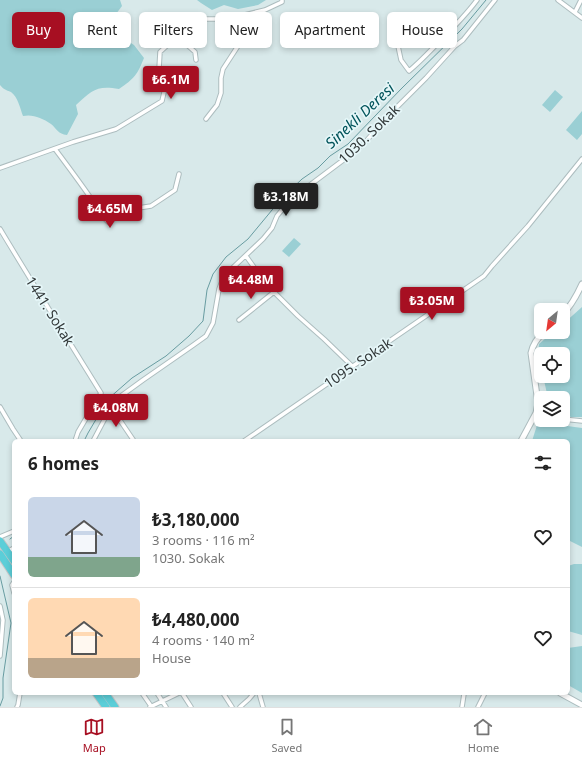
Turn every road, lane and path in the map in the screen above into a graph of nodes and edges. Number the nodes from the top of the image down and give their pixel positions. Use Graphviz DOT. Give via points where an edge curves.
graph roads {
  1 [pos="282,0"];
  2 [pos="477,0"];
  3 [pos="495,0"];
  4 [pos="558,0"];
  5 [pos="581,0"];
  6 [pos="261,12"];
  7 [pos="574,12"];
  8 [pos="582,18"];
  9 [pos="457,24"];
  10 [pos="164,48"];
  11 [pos="191,48"];
  12 [pos="237,48"];
  13 [pos="399,48"];
  14 [pos="433,48"];
  15 [pos="196,60"];
  16 [pos="206,119"];
  17 [pos="55,149"];
  18 [pos="582,159"];
  19 [pos="0,168"];
  20 [pos="179,174"];
  21 [pos="0,229"];
  22 [pos="246,256"];
  23 [pos="582,284"];
  24 [pos="274,292"];
  25 [pos="570,306"];
  26 [pos="239,320"];
  27 [pos="537,339"];
  28 [pos="352,366"];
  29 [pos="537,391"];
  30 [pos="0,407"];
  31 [pos="111,407"];
  32 [pos="570,420"];
  33 [pos="582,421"];
  34 [pos="534,422"];
  35 [pos="20,439"];
  36 [pos="76,439"];
  37 [pos="94,439"];
  38 [pos="133,439"];
  39 [pos="247,439"];
  40 [pos="522,439"];
  41 [pos="12,532"];
  42 [pos="0,537"];
  43 [pos="0,541"];
  44 [pos="12,549"];
  45 [pos="0,554"];
  46 [pos="12,572"];
  47 [pos="0,606"];
  48 [pos="0,656"];
  49 [pos="20,695"];
  50 [pos="97,695"];
  51 [pos="106,695"];
  52 [pos="143,695"];
  53 [pos="158,695"];
  54 [pos="176,695"];
  55 [pos="182,695"];
  56 [pos="226,695"];
  57 [pos="252,695"];
  58 [pos="260,695"];
  59 [pos="464,695"];
  60 [pos="484,695"];
  61 [pos="564,695"];
  62 [pos="162,701"];
  63 [pos="582,705"];
  64 [pos="17,707"];
  65 [pos="106,707"];
  66 [pos="115,707"];
  67 [pos="151,707"];
  68 [pos="166,707"];
  69 [pos="191,707"];
  70 [pos="232,707"];
  71 [pos="240,707"];
  72 [pos="263,707"];
  73 [pos="462,707"];
  74 [pos="478,707"];
  1 -- 6 [label="street"];
  2 -- 9 [label="street"];
  3 -- 22 [label="street, 1030. Sokak" via="464,40 455,46 354,152 286,205 272,228"];
  4 -- 7 [label="street"];
  5 -- 7 [label="street"];
  7 -- 8 [label="street"];
  10 -- 17 [label="street" via="160,52 159,69 165,88 162,101 116,129"];
  11 -- 15 [label="street" via="196,52"];
  12 -- 16 [label="street" via="223,69 217,105"];
  13 -- 14 [label="street" via="402,60 410,71"];
  17 -- 19 [label="street"];
  17 -- 20 [label="street" via="108,222 132,209 151,206 175,190"];
  18 -- 28 [label="street, 1095. Sokak" via="484,276"];
  21 -- 36 [label="street, 1441. Sokak" via="101,393"];
  22 -- 24 [label="street"];
  22 -- 31 [label="street, 1030. Sokak" via="224,276 213,322 206,336 121,396"];
  23 -- 25 [label="main road"];
  24 -- 26 [label="street"];
  24 -- 28 [label="street"];
  27 -- 29 [label="main road" via="532,353"];
  28 -- 39 [label="street, 1095. Sokak"];
  30 -- 35 [label="street"];
  31 -- 37 [label="street, 1030. Sokak"];
  31 -- 38 [label="street"];
  32 -- 33 [label="street"];
  34 -- 40 [label="main road"];
  41 -- 42 [label="street"];
  43 -- 44 [label="highway"];
  45 -- 46 [label="highway"];
  47 -- 48 [label="street" via="3,620"];
  49 -- 64 [label="street"];
  50 -- 65 [label="highway"];
  51 -- 66 [label="highway"];
  52 -- 67 [label="street"];
  53 -- 62 [label="street"];
  54 -- 62 [label="street"];
  55 -- 69 [label="street"];
  56 -- 70 [label="street"];
  57 -- 71 [label="street"];
  58 -- 72 [label="street"];
  59 -- 73 [label="street"];
  60 -- 74 [label="street"];
  61 -- 63 [label="main road"];
  62 -- 67 [label="street"];
  62 -- 68 [label="street"];
}
